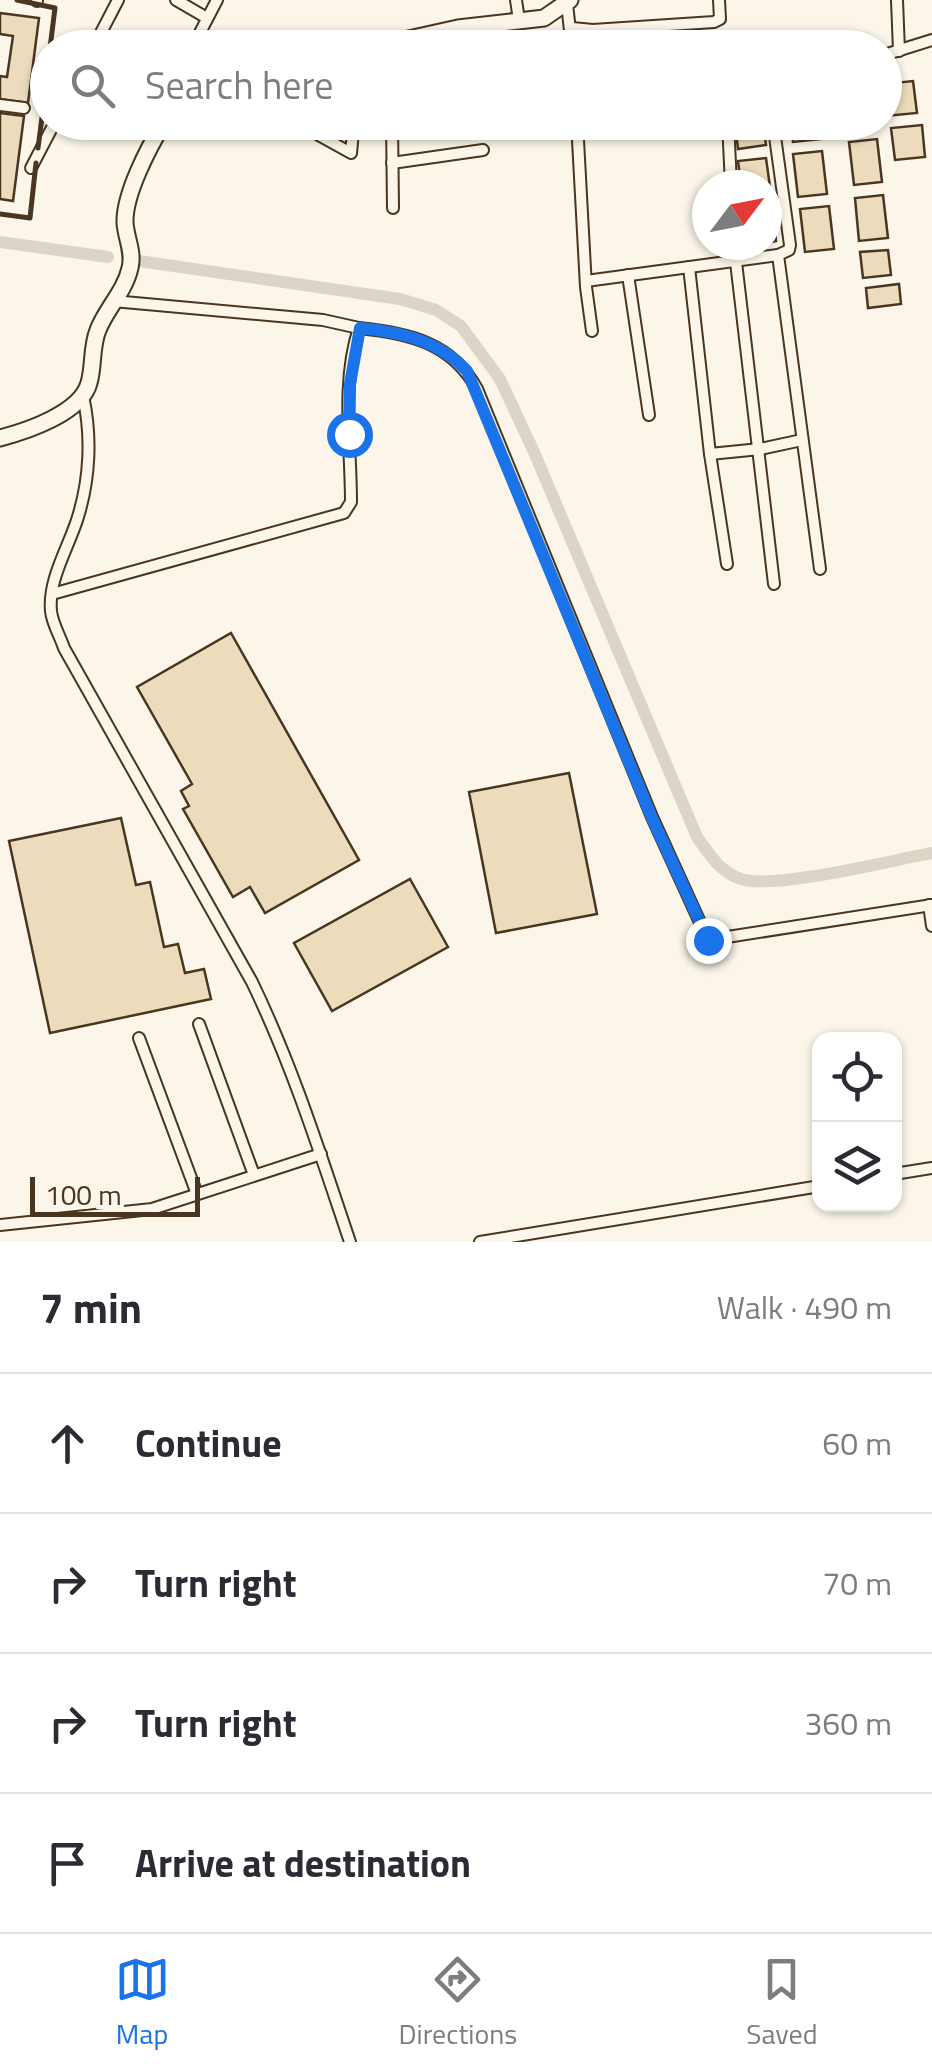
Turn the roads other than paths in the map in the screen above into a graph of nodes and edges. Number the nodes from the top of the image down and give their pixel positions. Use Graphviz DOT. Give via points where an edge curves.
graph roads {
  1 [pos="118,0"];
  2 [pos="176,0"];
  3 [pos="217,0"];
  4 [pos="516,0"];
  5 [pos="720,0"];
  6 [pos="896,0"];
  7 [pos="569,2"];
  8 [pos="207,18"];
  9 [pos="519,20"];
  10 [pos="458,28"];
  11 [pos="572,28"];
  12 [pos="102,30"];
  13 [pos="201,30"];
  14 [pos="449,30"];
  15 [pos="897,30"];
  16 [pos="932,40"];
  17 [pos="902,50"];
  18 [pos="0,105"];
  19 [pos="24,108"];
  20 [pos="46,140"];
  21 [pos="155,140"];
  22 [pos="328,140"];
  23 [pos="352,140"];
  24 [pos="392,140"];
  25 [pos="578,140"];
  26 [pos="729,140"];
  27 [pos="775,140"];
  28 [pos="483,150"];
  29 [pos="392,163"];
  30 [pos="31,168"];
  31 [pos="730,170"];
  32 [pos="780,170"];
  33 [pos="782,187"];
  34 [pos="393,208"];
  35 [pos="782,253"];
  36 [pos="735,260"];
  37 [pos="779,260"];
  38 [pos="689,267"];
  39 [pos="628,276"];
  40 [pos="586,282"];
  41 [pos="114,302"];
  42 [pos="360,328"];
  43 [pos="592,331"];
  44 [pos="83,396"];
  45 [pos="649,414"];
  46 [pos="0,438"];
  47 [pos="802,440"];
  48 [pos="760,449"];
  49 [pos="710,454"];
  50 [pos="727,564"];
  51 [pos="820,569"];
  52 [pos="774,584"];
  53 [pos="52,594"];
  54 [pos="930,905"];
  55 [pos="932,926"];
  56 [pos="200,1024"];
  57 [pos="139,1038"];
  58 [pos="321,1154"];
  59 [pos="932,1168"];
  60 [pos="902,1173"];
  61 [pos="254,1175"];
  62 [pos="812,1187"];
  63 [pos="198,1194"];
  64 [pos="0,1225"];
  65 [pos="350,1242"];
  66 [pos="480,1242"];
  1 -- 12 [label="street"];
  2 -- 8 [label="street"];
  3 -- 8 [label="street"];
  4 -- 9 [label="street"];
  5 -- 11 [label="street" via="714,22"];
  6 -- 15 [label="street"];
  7 -- 9 [label="street" via="544,18"];
  7 -- 11 [label="street"];
  8 -- 13 [label="street"];
  9 -- 10 [label="street"];
  10 -- 14 [label="street"];
  16 -- 17 [label="street"];
  18 -- 19 [label="street"];
  20 -- 30 [label="street"];
  21 -- 41 [label="street" via="126,208 131,267"];
  22 -- 23 [label="street" via="351,153"];
  24 -- 29 [label="street"];
  25 -- 40 [label="street"];
  26 -- 31 [label="street"];
  27 -- 32 [label="street"];
  28 -- 29 [label="street"];
  29 -- 34 [label="street"];
  33 -- 35 [label="street" via="790,245"];
  36 -- 38 [label="street"];
  36 -- 48 [label="street"];
  37 -- 47 [label="street"];
  38 -- 39 [label="street"];
  38 -- 49 [label="street"];
  39 -- 40 [label="street"];
  39 -- 45 [label="street"];
  40 -- 43 [label="street"];
  41 -- 42 [label="street"];
  41 -- 44 [label="street" via="98,328"];
  42 -- 53 [label="street" via="350,384 351,502 344,513"];
  42 -- 54 [label="street" via="431,344 467,371 708,940"];
  44 -- 46 [label="street" via="45,422"];
  44 -- 53 [label="street" via="89,423 86,482"];
  47 -- 48 [label="street"];
  47 -- 51 [label="street"];
  48 -- 49 [label="street"];
  48 -- 52 [label="street"];
  49 -- 50 [label="street"];
  53 -- 58 [label="street" via="64,648 252,982 298,1083"];
  54 -- 55 [label="street"];
  56 -- 61 [label="street"];
  57 -- 63 [label="street"];
  58 -- 61 [label="street"];
  58 -- 65 [label="street"];
  59 -- 60 [label="street"];
  61 -- 63 [label="street"];
  62 -- 66 [label="street"];
  63 -- 64 [label="street" via="138,1212"];
}
